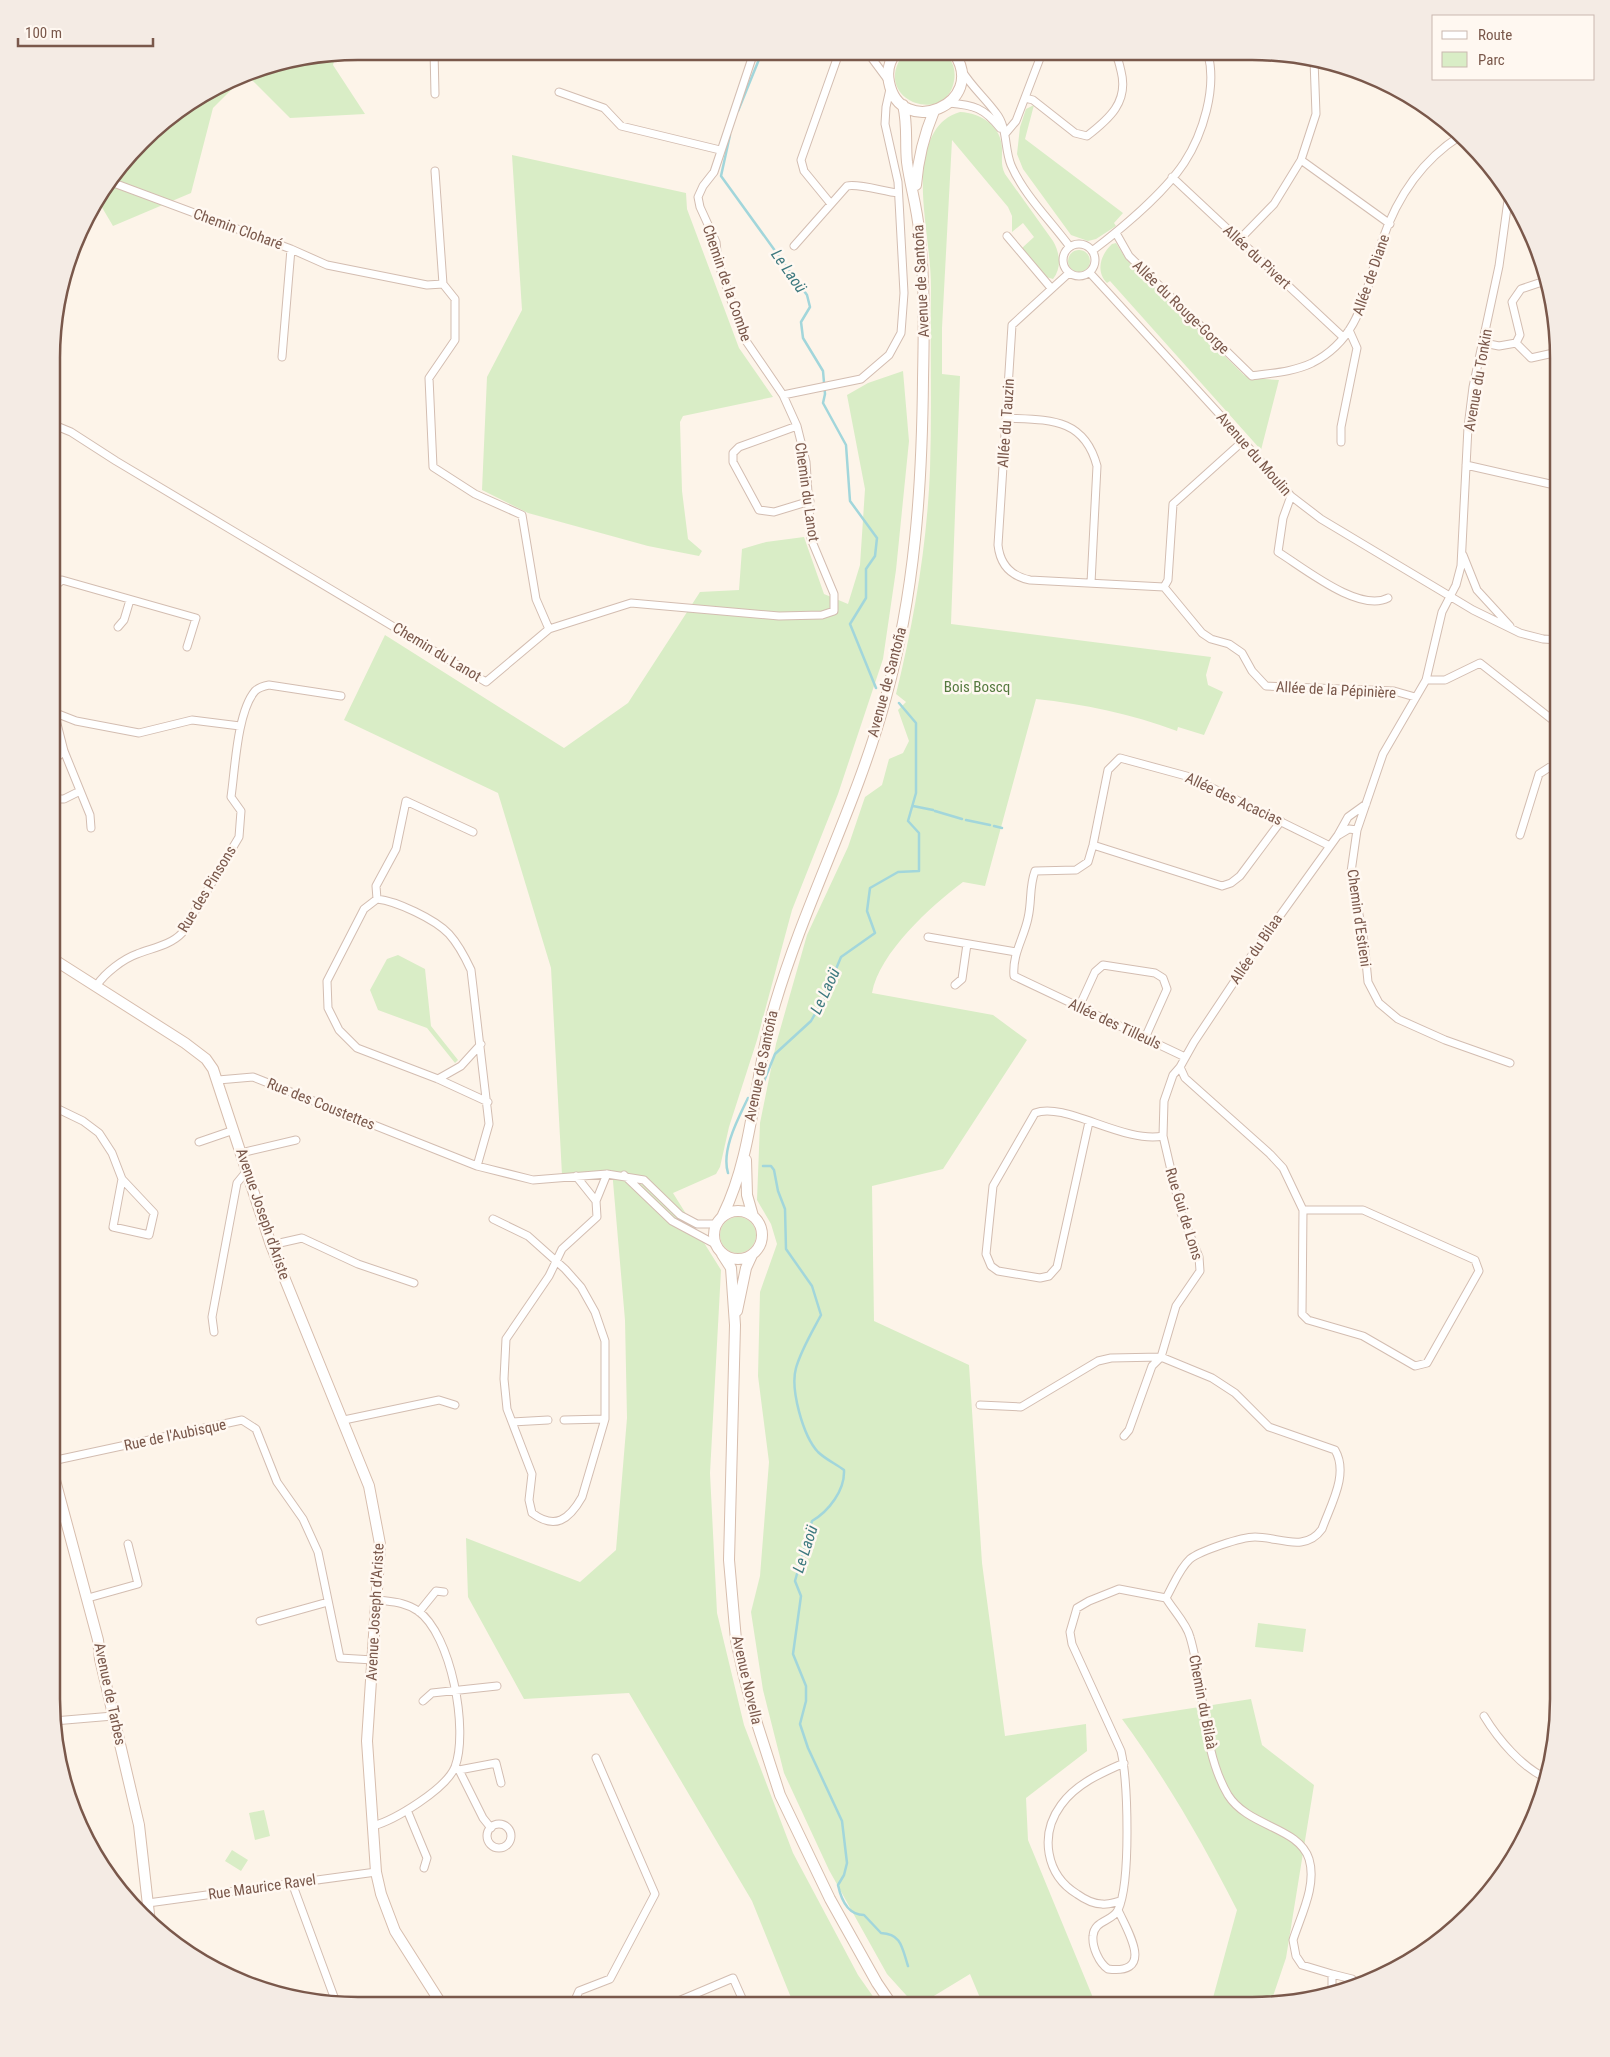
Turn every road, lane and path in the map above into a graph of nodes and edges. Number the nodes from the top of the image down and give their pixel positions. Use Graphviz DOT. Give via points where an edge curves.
graph roads {
  1 [pos="434,60"];
  2 [pos="751,60"];
  3 [pos="837,60"];
  4 [pos="873,60"];
  5 [pos="892,60"];
  6 [pos="957,60"];
  7 [pos="1039,60"];
  8 [pos="1119,60"];
  9 [pos="1208,60"];
  10 [pos="1314,67"];
  11 [pos="962,71"];
  12 [pos="889,84"];
  13 [pos="559,92"];
  14 [pos="435,94"];
  15 [pos="1025,98"];
  16 [pos="949,104"];
  17 [pos="903,105"];
  18 [pos="934,111"];
  19 [pos="1005,134"];
  20 [pos="1455,140"];
  21 [pos="720,150"];
  22 [pos="1301,160"];
  23 [pos="435,171"];
  24 [pos="1172,177"];
  25 [pos="116,184"];
  26 [pos="898,193"];
  27 [pos="914,196"];
  28 [pos="831,204"];
  29 [pos="1507,205"];
  30 [pos="1390,224"];
  31 [pos="1116,233"];
  32 [pos="1007,236"];
  33 [pos="1239,240"];
  34 [pos="794,246"];
  35 [pos="1070,246"];
  36 [pos="290,249"];
  37 [pos="1092,251"];
  38 [pos="1069,273"];
  39 [pos="1090,273"];
  40 [pos="1540,283"];
  41 [pos="443,284"];
  42 [pos="1051,288"];
  43 [pos="1349,330"];
  44 [pos="1343,337"];
  45 [pos="1484,343"];
  46 [pos="1516,343"];
  47 [pos="1550,354"];
  48 [pos="282,357"];
  49 [pos="1252,376"];
  50 [pos="783,395"];
  51 [pos="1006,418"];
  52 [pos="797,426"];
  53 [pos="60,427"];
  54 [pos="1242,442"];
  55 [pos="1340,442"];
  56 [pos="1466,465"];
  57 [pos="1550,484"];
  58 [pos="1291,496"];
  59 [pos="810,501"];
  60 [pos="1462,553"];
  61 [pos="60,582"];
  62 [pos="1091,584"];
  63 [pos="1164,587"];
  64 [pos="1450,597"];
  65 [pos="1388,598"];
  66 [pos="130,600"];
  67 [pos="118,627"];
  68 [pos="549,629"];
  69 [pos="1514,630"];
  70 [pos="1550,639"];
  71 [pos="187,647"];
  72 [pos="1426,680"];
  73 [pos="341,696"];
  74 [pos="1415,697"];
  75 [pos="60,714"];
  76 [pos="1550,718"];
  77 [pos="240,726"];
  78 [pos="60,735"];
  79 [pos="64,751"];
  80 [pos="60,755"];
  81 [pos="1550,767"];
  82 [pos="80,791"];
  83 [pos="60,799"];
  84 [pos="1366,804"];
  85 [pos="1281,821"];
  86 [pos="91,828"];
  87 [pos="1357,830"];
  88 [pos="474,832"];
  89 [pos="1520,834"];
  90 [pos="1338,835"];
  91 [pos="1094,845"];
  92 [pos="1330,846"];
  93 [pos="376,899"];
  94 [pos="928,937"];
  95 [pos="967,944"];
  96 [pos="1016,952"];
  97 [pos="60,963"];
  98 [pos="97,985"];
  99 [pos="955,985"];
  100 [pos="1079,1007"];
  101 [pos="1146,1038"];
  102 [pos="481,1044"];
  103 [pos="1185,1057"];
  104 [pos="1510,1063"];
  105 [pos="1180,1067"];
  106 [pos="438,1079"];
  107 [pos="218,1080"];
  108 [pos="488,1102"];
  109 [pos="60,1110"];
  110 [pos="1089,1122"];
  111 [pos="234,1130"];
  112 [pos="1162,1136"];
  113 [pos="296,1140"];
  114 [pos="199,1142"];
  115 [pos="745,1150"];
  116 [pos="241,1153"];
  117 [pos="477,1166"];
  118 [pos="246,1172"];
  119 [pos="607,1174"];
  120 [pos="624,1175"];
  121 [pos="576,1176"];
  122 [pos="122,1179"];
  123 [pos="596,1201"];
  124 [pos="1304,1210"];
  125 [pos="753,1216"];
  126 [pos="494,1219"];
  127 [pos="720,1219"];
  128 [pos="715,1244"];
  129 [pos="271,1245"];
  130 [pos="722,1254"];
  131 [pos="752,1255"];
  132 [pos="556,1261"];
  133 [pos="414,1283"];
  134 [pos="735,1325"];
  135 [pos="214,1332"];
  136 [pos="1161,1357"];
  137 [pos="455,1405"];
  138 [pos="980,1405"];
  139 [pos="605,1419"];
  140 [pos="344,1420"];
  141 [pos="548,1420"];
  142 [pos="564,1420"];
  143 [pos="512,1422"];
  144 [pos="1124,1436"];
  145 [pos="60,1459"];
  146 [pos="60,1498"];
  147 [pos="128,1544"];
  148 [pos="444,1592"];
  149 [pos="88,1598"];
  150 [pos="1166,1598"];
  151 [pos="378,1600"];
  152 [pos="328,1602"];
  153 [pos="419,1612"];
  154 [pos="260,1621"];
  155 [pos="373,1660"];
  156 [pos="497,1686"];
  157 [pos="455,1690"];
  158 [pos="423,1701"];
  159 [pos="113,1716"];
  160 [pos="1484,1716"];
  161 [pos="61,1720"];
  162 [pos="596,1758"];
  163 [pos="1124,1763"];
  164 [pos="457,1769"];
  165 [pos="1540,1775"];
  166 [pos="501,1783"];
  167 [pos="407,1810"];
  168 [pos="373,1826"];
  169 [pos="491,1828"];
  170 [pos="424,1868"];
  171 [pos="376,1872"];
  172 [pos="292,1883"];
  173 [pos="1121,1901"];
  174 [pos="148,1903"];
  175 [pos="1118,1910"];
  176 [pos="149,1912"];
  177 [pos="1332,1974"];
  178 [pos="1352,1979"];
  179 [pos="1332,1986"];
  180 [pos="333,1995"];
  181 [pos="437,1997"];
  182 [pos="576,1997"];
  183 [pos="688,1997"];
  184 [pos="742,1997"];
  185 [pos="886,1997"];
  1 -- 14 [label="street"];
  2 -- 21 [label="street, Chemin de la Combe"];
  3 -- 28 [label="street" via="801,160 804,171"];
  4 -- 12 [label="street"];
  5 -- 12 [label="main road" via="888,67"];
  6 -- 11 [label="main road"];
  7 -- 15 [label="street"];
  8 -- 15 [label="street" via="1124,81 1120,100 1110,118 1088,136 1075,133 1033,100"];
  9 -- 24 [label="street" via="1211,91 1202,124 1184,163"];
  10 -- 22 [label="street" via="1316,114"];
  11 -- 16 [label="main road" via="957,94"];
  11 -- 19 [label="street" via="974,90 997,114"];
  12 -- 17 [label="main road"];
  12 -- 26 [label="street" via="885,124"];
  13 -- 21 [label="street" via="604,108 621,126"];
  15 -- 19 [label="street" via="1016,121"];
  16 -- 18 [label="main road"];
  16 -- 19 [label="street" via="977,108 990,115"];
  17 -- 18 [label="main road" via="913,110"];
  17 -- 27 [label="main road, Avenue de Santoña" via="907,123 907,161"];
  18 -- 27 [label="main road, Avenue de Santoña" via="918,162"];
  19 -- 35 [label="street" via="1010,162 1020,183"];
  20 -- 30 [label="street, Allée de Diane" via="1418,171 1406,188"];
  21 -- 50 [label="street, Chemin de la Combe" via="714,172 698,197 700,207 716,242 718,262 744,338"];
  22 -- 30 [label="street"];
  22 -- 33 [label="street" via="1274,204"];
  23 -- 41 [label="street"];
  24 -- 31 [label="street"];
  24 -- 33 [label="street, Allée du Pivert"];
  25 -- 36 [label="street, Chemin Cloharé"];
  26 -- 28 [label="street" via="853,184 847,186"];
  26 -- 50 [label="street" via="904,293 901,333 889,355 861,379"];
  27 -- 115 [label="main road, Avenue de Santoña" via="922,270 922,435 919,518 899,644 886,699 861,773 774,1006 759,1064"];
  28 -- 34 [label="street"];
  29 -- 45 [label="street, Avenue du Tonkin"];
  30 -- 43 [label="street, Allée de Diane" via="1382,238 1361,312"];
  31 -- 37 [label="street"];
  31 -- 49 [label="street, Allée du Rouge-Gorge" via="1129,256"];
  32 -- 42 [label="street"];
  33 -- 44 [label="street, Allée du Pivert"];
  35 -- 37 [label="street" via="1084,245"];
  35 -- 38 [label="street" via="1063,260"];
  36 -- 41 [label="street" via="327,265 427,285"];
  36 -- 48 [label="street, Chemin Cloharé"];
  37 -- 39 [label="street" via="1095,260"];
  38 -- 39 [label="street" via="1081,276"];
  38 -- 42 [label="street, Allée du Tauzin"];
  39 -- 54 [label="street, Avenue du Moulin"];
  40 -- 46 [label="street" via="1521,289 1512,302 1520,335"];
  41 -- 68 [label="street" via="455,299 455,340 429,378 433,468 475,494 522,516 536,599"];
  42 -- 51 [label="street, Allée du Tauzin" via="1012,325"];
  43 -- 44 [label="street, Allée de Diane"];
  43 -- 55 [label="street" via="1357,348"];
  44 -- 49 [label="street, Allée de Diane" via="1311,363 1285,372"];
  45 -- 46 [label="street" via="1499,346"];
  45 -- 56 [label="street, Avenue du Tonkin" via="1474,387"];
  46 -- 47 [label="street" via="1531,358"];
  50 -- 52 [label="street, Chemin du Lanot"];
  51 -- 62 [label="street" via="1053,420 1067,425 1094,455 1098,466"];
  51 -- 62 [label="street, Allée du Tauzin" via="998,545 1002,562 1010,572 1030,580"];
  52 -- 59 [label="street, Chemin du Lanot" via="806,462"];
  52 -- 59 [label="street" via="739,447 733,453 733,462 759,510 774,512"];
  53 -- 68 [label="street, Chemin du Lanot" via="486,682"];
  54 -- 58 [label="street, Avenue du Moulin"];
  54 -- 63 [label="street" via="1173,504 1168,580"];
  56 -- 57 [label="street"];
  56 -- 60 [label="street, Avenue du Tonkin"];
  58 -- 64 [label="street, Avenue du Moulin" via="1321,519"];
  58 -- 65 [label="street" via="1283,518 1278,552 1354,598 1380,602"];
  59 -- 68 [label="street, Chemin du Lanot" via="811,539 834,594 834,611 822,615 779,616 631,603"];
  60 -- 64 [label="street, Avenue du Tonkin" via="1456,585"];
  60 -- 69 [label="street" via="1480,595"];
  61 -- 66 [label="street"];
  62 -- 63 [label="street"];
  63 -- 74 [label="street, Allée de la Pépinière" via="1202,633 1242,652 1252,671 1266,686 1394,692"];
  64 -- 69 [label="street, Avenue du Moulin"];
  64 -- 72 [label="street, Avenue du Tonkin" via="1442,612"];
  66 -- 67 [label="street" via="124,620"];
  66 -- 71 [label="street" via="196,618"];
  69 -- 70 [label="street, Avenue du Moulin"];
  72 -- 74 [label="street, Chemin d'Estieni"];
  72 -- 76 [label="street" via="1445,680 1480,664"];
  73 -- 77 [label="street, Rue des Pinsons" via="269,685 260,687 254,692"];
  74 -- 84 [label="street, Chemin d'Estieni" via="1383,754"];
  75 -- 77 [label="street" via="76,721 139,733 192,720"];
  77 -- 98 [label="street, Rue des Pinsons" via="232,798 241,811 239,837 176,940 134,955"];
  78 -- 79 [label="street"];
  79 -- 80 [label="street"];
  79 -- 82 [label="street"];
  81 -- 89 [label="street" via="1539,774"];
  82 -- 83 [label="street"];
  82 -- 86 [label="street" via="90,815"];
  84 -- 87 [label="street, Chemin d'Estieni"];
  84 -- 90 [label="street, Allée du Bilaa" via="1348,817"];
  85 -- 91 [label="street" via="1240,876 1222,886"];
  85 -- 91 [label="street, Allée des Acacias" via="1190,777 1120,758 1108,770"];
  85 -- 92 [label="street, Allée des Acacias"];
  87 -- 90 [label="street" via="1349,829"];
  87 -- 104 [label="street, Chemin d'Estieni" via="1352,872 1368,982 1379,1003 1398,1019 1437,1037"];
  88 -- 93 [label="street" via="406,801 396,849 376,886"];
  90 -- 92 [label="street, Allée du Bilaa"];
  91 -- 96 [label="street, Allée des Acacias" via="1088,862 1076,870 1035,870 1030,885 1028,918"];
  92 -- 103 [label="street, Allée du Bilaa" via="1256,949"];
  93 -- 102 [label="street" via="389,900 429,920 448,932 463,952 471,970"];
  93 -- 106 [label="street" via="364,909 328,982 328,1008 338,1030 358,1048"];
  94 -- 95 [label="street"];
  95 -- 96 [label="street"];
  95 -- 99 [label="street" via="962,979"];
  96 -- 100 [label="street, Allée des Tilleuls" via="1014,976"];
  97 -- 98 [label="main road"];
  98 -- 107 [label="main road" via="206,1059"];
  100 -- 101 [label="street, Allée des Tilleuls"];
  100 -- 101 [label="street" via="1095,972 1103,964 1155,973 1163,978 1167,989"];
  101 -- 103 [label="street, Allée des Tilleuls"];
  102 -- 106 [label="street" via="461,1066"];
  102 -- 108 [label="street"];
  103 -- 105 [label="street, Allée du Bilaa"];
  105 -- 112 [label="street, Rue Gui de Lons" via="1173,1075 1164,1101"];
  105 -- 124 [label="street" via="1185,1078 1270,1154 1282,1168"];
  106 -- 108 [label="street"];
  107 -- 111 [label="main road, Avenue Joseph d'Ariste"];
  107 -- 117 [label="street, Rue des Coustettes" via="252,1077"];
  108 -- 117 [label="street" via="489,1124"];
  109 -- 122 [label="street" via="99,1133 112,1153"];
  110 -- 110 [label="street" via="1044,1109 1030,1119 993,1186 986,1254 998,1271 1040,1278 1049,1276 1057,1268"];
  110 -- 112 [label="street" via="1142,1138"];
  111 -- 114 [label="street"];
  111 -- 116 [label="main road, Avenue Joseph d'Ariste"];
  112 -- 136 [label="street, Rue Gui de Lons" via="1181,1213 1199,1257 1200,1271 1176,1306"];
  113 -- 116 [label="street"];
  115 -- 125 [label="main road, Avenue de Santoña" via="747,1195"];
  115 -- 127 [label="main road, Avenue de Santoña" via="734,1194"];
  116 -- 118 [label="main road, Avenue Joseph d'Ariste"];
  117 -- 121 [label="street, Rue des Coustettes" via="533,1180"];
  118 -- 129 [label="main road, Avenue Joseph d'Ariste"];
  118 -- 135 [label="street" via="237,1183 212,1317"];
  119 -- 120 [label="street, Rue des Coustettes"];
  119 -- 121 [label="street, Rue des Coustettes"];
  119 -- 123 [label="street"];
  120 -- 127 [label="street, Rue des Coustettes" via="644,1180 680,1215 697,1224"];
  120 -- 128 [label="street" via="672,1221"];
  121 -- 123 [label="street"];
  122 -- 122 [label="street" via="112,1227 149,1235 154,1213"];
  123 -- 132 [label="street" via="597,1217 562,1249"];
  124 -- 124 [label="street" via="1302,1314 1308,1320 1363,1336 1415,1366 1428,1363 1479,1271 1475,1260 1363,1210"];
  125 -- 127 [label="main road" via="738,1210"];
  125 -- 131 [label="main road" via="758,1221 762,1236"];
  126 -- 132 [label="street" via="528,1236"];
  127 -- 128 [label="main road" via="714,1230"];
  128 -- 130 [label="main road"];
  129 -- 133 [label="street" via="302,1238 358,1264"];
  129 -- 140 [label="main road, Avenue Joseph d'Ariste"];
  130 -- 131 [label="main road" via="737,1260"];
  130 -- 134 [label="main road, Avenue Novella" via="731,1268"];
  131 -- 134 [label="main road, Avenue Novella" via="746,1268"];
  132 -- 139 [label="street" via="581,1287 595,1312 604,1341"];
  132 -- 143 [label="street" via="506,1339 504,1379 507,1409"];
  134 -- 185 [label="main road, Avenue Novella" via="729,1560 736,1640 743,1672 780,1795 830,1899"];
  136 -- 138 [label="street" via="1098,1361 1021,1406"];
  136 -- 144 [label="street" via="1152,1366"];
  136 -- 150 [label="street" via="1212,1378 1235,1393 1269,1427 1335,1450 1342,1467 1318,1535 1299,1542 1253,1537 1199,1554 1189,1560"];
  137 -- 140 [label="street" via="439,1400"];
  139 -- 142 [label="street"];
  139 -- 143 [label="street" via="582,1497 576,1509 559,1522 544,1522 532,1513 529,1500 532,1474"];
  140 -- 151 [label="main road, Avenue Joseph d'Ariste" via="369,1486 376,1515 380,1544"];
  141 -- 143 [label="street"];
  145 -- 152 [label="street, Rue de l'Aubisque" via="242,1420 256,1429 277,1482 303,1519 318,1552"];
  146 -- 149 [label="main road, Avenue de Tarbes"];
  147 -- 149 [label="street" via="138,1584"];
  148 -- 153 [label="street" via="436,1591"];
  149 -- 159 [label="main road, Avenue de Tarbes"];
  150 -- 163 [label="street" via="1119,1589 1077,1608 1070,1632 1072,1644"];
  150 -- 177 [label="street, Chemin du Bilaà" via="1190,1635 1206,1726 1221,1781 1229,1797 1259,1822 1296,1838 1308,1857 1310,1887 1293,1940 1296,1956 1302,1965"];
  151 -- 153 [label="street" via="405,1603"];
  151 -- 155 [label="main road, Avenue Joseph d'Ariste"];
  152 -- 154 [label="street"];
  152 -- 155 [label="street, Rue de l'Aubisque" via="340,1658"];
  153 -- 157 [label="street" via="441,1643"];
  155 -- 168 [label="main road, Avenue Joseph d'Ariste" via="367,1741"];
  156 -- 157 [label="street"];
  157 -- 158 [label="street" via="432,1694"];
  157 -- 164 [label="street" via="459,1720"];
  159 -- 161 [label="street"];
  159 -- 174 [label="main road, Avenue de Tarbes" via="139,1825"];
  160 -- 165 [label="street" via="1494,1733"];
  162 -- 182 [label="street" via="655,1894 610,1978 579,1991"];
  163 -- 173 [label="street" via="1127,1835"];
  163 -- 173 [label="street" via="1072,1792 1054,1818 1048,1847 1052,1866 1067,1887 1079,1896 1102,1904"];
  164 -- 166 [label="street" via="496,1763"];
  164 -- 167 [label="street"];
  164 -- 169 [label="street"];
  167 -- 168 [label="street"];
  167 -- 170 [label="street" via="427,1858"];
  168 -- 171 [label="main road, Avenue Joseph d'Ariste"];
  171 -- 172 [label="street, Rue Maurice Ravel"];
  171 -- 181 [label="main road, Avenue Joseph d'Ariste" via="395,1931"];
  172 -- 174 [label="street, Rue Maurice Ravel"];
  172 -- 180 [label="street"];
  173 -- 175 [label="street"];
  174 -- 176 [label="main road, Avenue de Tarbes"];
  175 -- 175 [label="street" via="1096,1927 1093,1935 1099,1960 1111,1970 1121,1970 1130,1964 1136,1952"];
  177 -- 178 [label="street"];
  177 -- 179 [label="street"];
  183 -- 184 [label="street" via="734,1978"];
}
